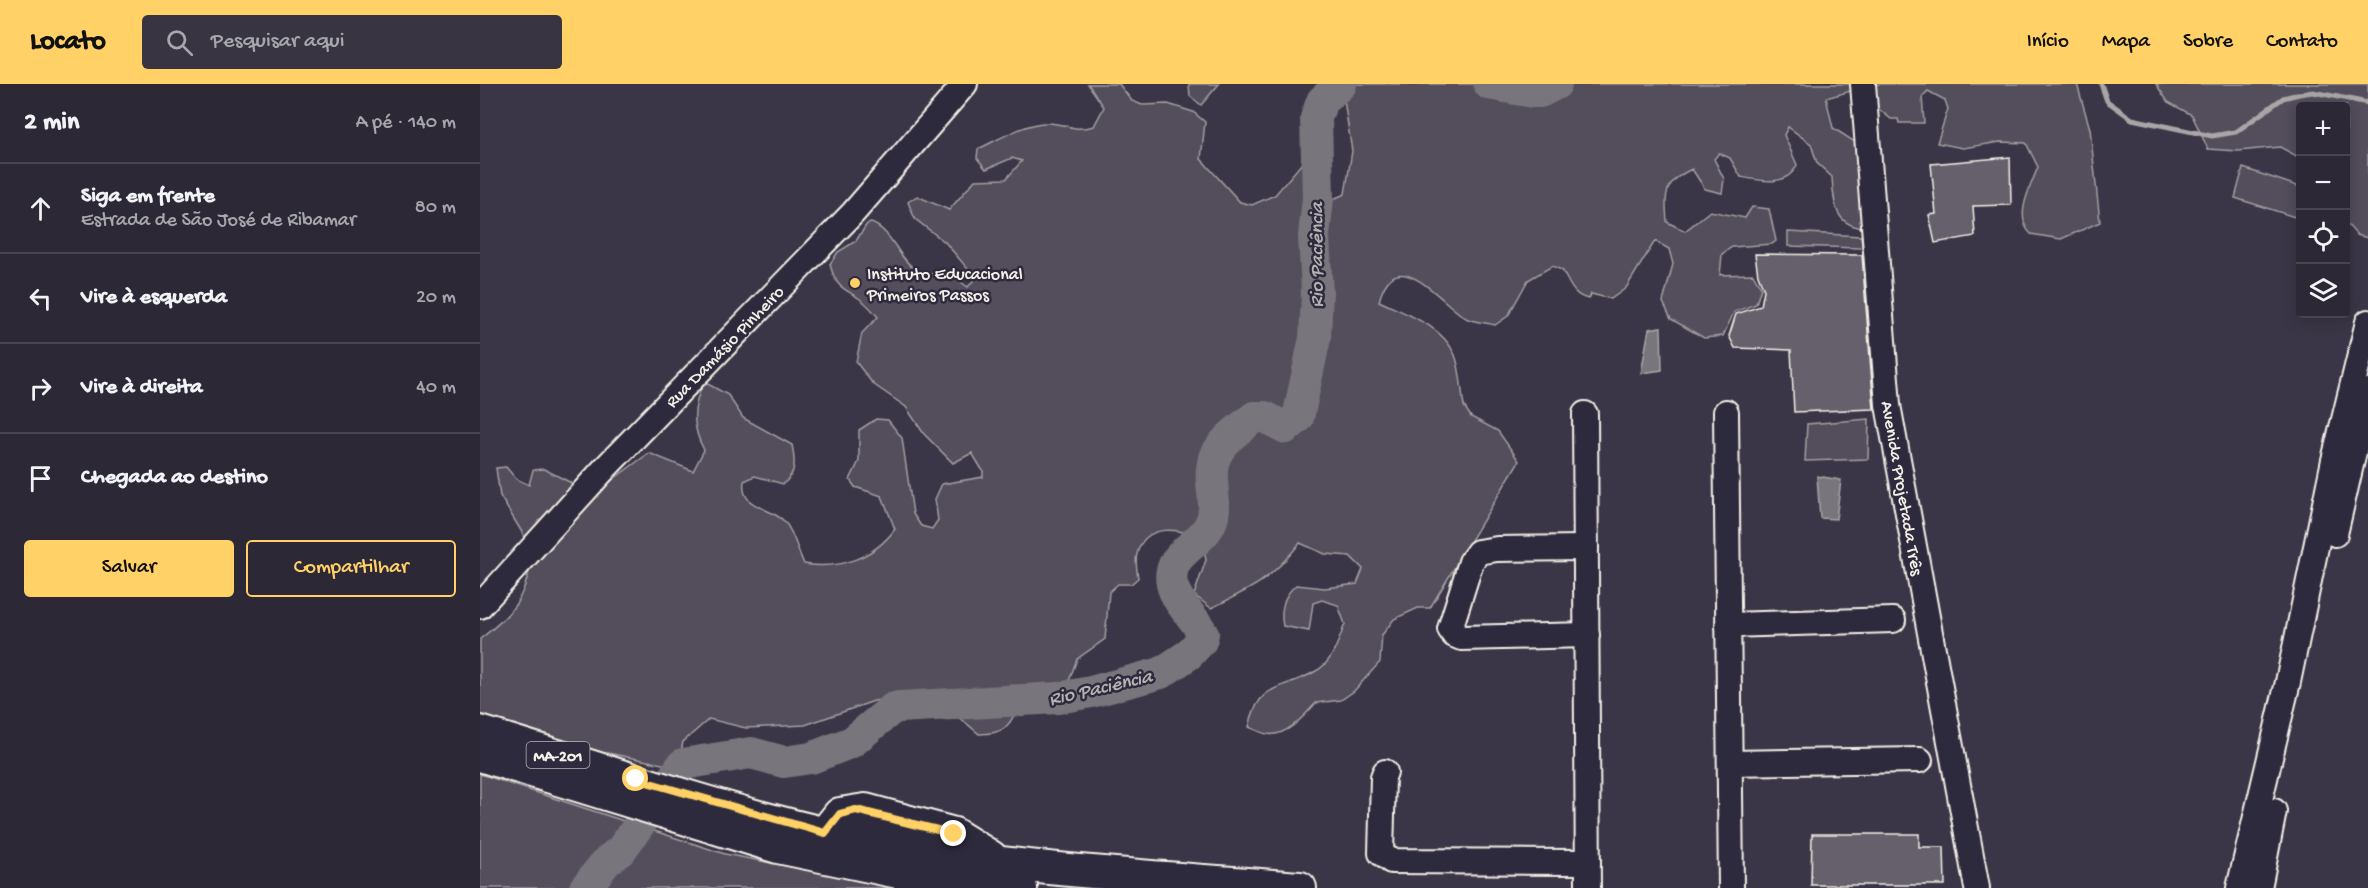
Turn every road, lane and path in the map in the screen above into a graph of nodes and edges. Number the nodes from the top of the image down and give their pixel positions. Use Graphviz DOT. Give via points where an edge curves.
graph roads {
  1 [pos="965,84"];
  2 [pos="1863,84"];
  3 [pos="2368,322"];
  4 [pos="2368,391"];
  5 [pos="1726,412"];
  6 [pos="1585,414"];
  7 [pos="2335,496"];
  8 [pos="1586,548"];
  9 [pos="480,606"];
  10 [pos="1893,620"];
  11 [pos="1728,625"];
  12 [pos="1587,635"];
  13 [pos="480,732"];
  14 [pos="480,755"];
  15 [pos="1920,760"];
  16 [pos="1730,763"];
  17 [pos="1385,772"];
  18 [pos="633,791"];
  19 [pos="827,846"];
  20 [pos="1588,862"];
  21 [pos="2251,878"];
  22 [pos="1021,888"];
  23 [pos="1300,888"];
  24 [pos="1588,888"];
  25 [pos="1731,888"];
  26 [pos="1977,888"];
  1 -- 9 [label="street, Rua Damásio Pinheiro" via="853,213 606,467"];
  2 -- 26 [label="street, Avenida Projetada Três" via="1888,405"];
  3 -- 7 [label="street"];
  4 -- 7 [label="street"];
  5 -- 11 [label="street"];
  6 -- 8 [label="street"];
  7 -- 21 [label="street"];
  8 -- 12 [label="street"];
  8 -- 12 [label="street" via="1478,552 1450,629 1461,638"];
  10 -- 11 [label="street"];
  11 -- 16 [label="street"];
  12 -- 20 [label="street"];
  13 -- 18 [label="main road, MA-201"];
  14 -- 18 [label="main road, MA-201"];
  15 -- 16 [label="street"];
  16 -- 25 [label="street"];
  17 -- 20 [label="street" via="1381,853 1391,861"];
  18 -- 19 [label="main road, MA-201"];
  19 -- 22 [label="main road, MA-201" via="908,874"];
  19 -- 23 [label="main road" via="840,814 866,810 954,834 997,861"];
  20 -- 24 [label="street"];
}
